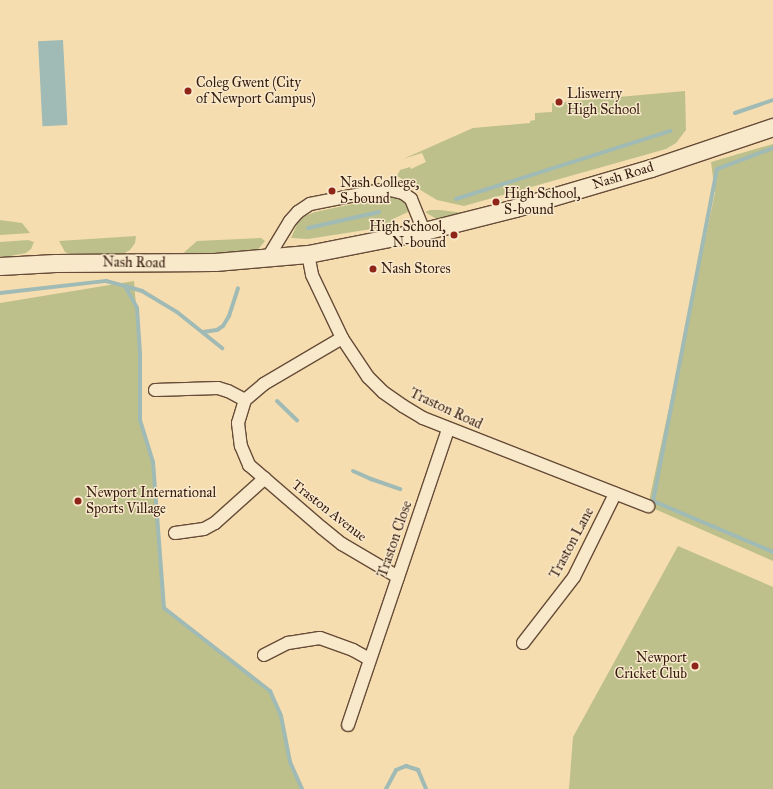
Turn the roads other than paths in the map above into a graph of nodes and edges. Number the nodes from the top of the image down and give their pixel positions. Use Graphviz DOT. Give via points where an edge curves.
graph roads {
  1 [pos="773,127"];
  2 [pos="424,231"];
  3 [pos="308,254"];
  4 [pos="267,259"];
  5 [pos="0,266"];
  6 [pos="342,338"];
  7 [pos="155,390"];
  8 [pos="245,400"];
  9 [pos="448,428"];
  10 [pos="265,478"];
  11 [pos="615,494"];
  12 [pos="648,506"];
  13 [pos="174,533"];
  14 [pos="398,577"];
  15 [pos="523,642"];
  16 [pos="264,655"];
  17 [pos="369,659"];
  18 [pos="348,725"];
  1 -- 2 [label="street, Nash Road" via="632,174"];
  2 -- 3 [label="street, Nash Road"];
  2 -- 4 [label="street" via="411,199 403,193 386,189 310,204 290,221"];
  3 -- 4 [label="street, Nash Road"];
  3 -- 6 [label="street, Traston Road" via="315,282"];
  4 -- 5 [label="street, Nash Road"];
  6 -- 8 [label="street" via="264,384"];
  6 -- 9 [label="street, Traston Road" via="368,377 383,392 418,415"];
  7 -- 8 [label="street" via="218,388"];
  8 -- 10 [label="street, Traston Avenue" via="238,423 241,446 250,465"];
  9 -- 11 [label="street, Traston Road"];
  9 -- 14 [label="street, Traston Close"];
  10 -- 13 [label="street" via="215,523 204,529"];
  10 -- 14 [label="street, Traston Avenue" via="342,544"];
  11 -- 12 [label="street, Traston Road"];
  11 -- 15 [label="street, Traston Lane" via="574,577"];
  14 -- 17 [label="street, Traston Close"];
  16 -- 17 [label="street" via="288,643 320,638"];
  17 -- 18 [label="street, Traston Close"];
}
